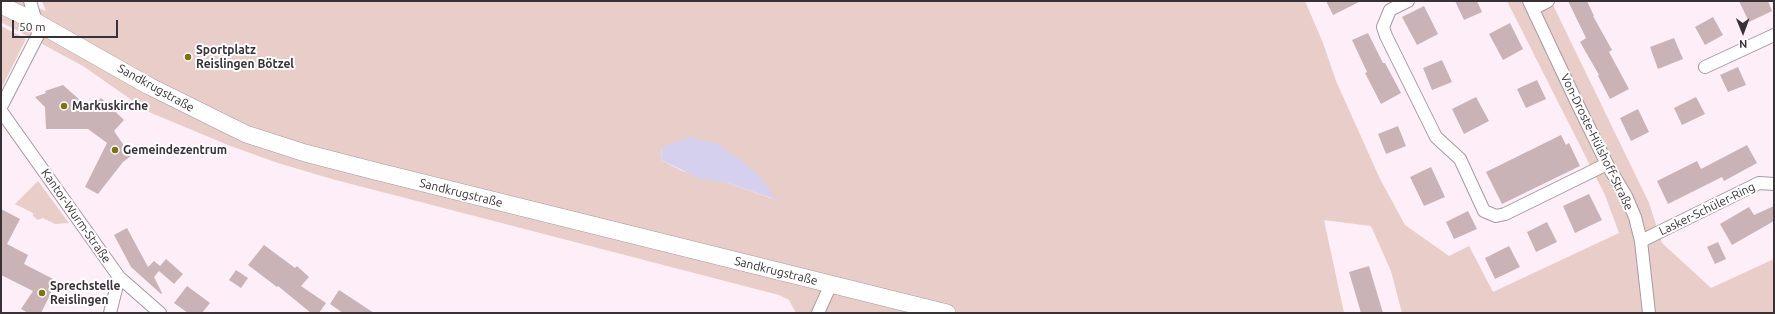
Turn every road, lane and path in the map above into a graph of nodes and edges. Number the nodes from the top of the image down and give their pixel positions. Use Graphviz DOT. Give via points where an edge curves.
graph roads {
  1 [pos="30,1"];
  2 [pos="1408,1"];
  3 [pos="1548,1"];
  4 [pos="1,5"];
  5 [pos="1531,5"];
  6 [pos="36,22"];
  7 [pos="1774,35"];
  8 [pos="1705,67"];
  9 [pos="1,107"];
  10 [pos="1,111"];
  11 [pos="1607,164"];
  12 [pos="1774,184"];
  13 [pos="1641,241"];
  14 [pos="119,277"];
  15 [pos="831,284"];
  16 [pos="110,313"];
  17 [pos="160,313"];
  18 [pos="818,313"];
  19 [pos="947,313"];
  20 [pos="1649,313"];
  1 -- 6 [label="street"];
  2 -- 11 [label="street" via="1390,10 1383,27 1386,36 1436,137 1460,159 1484,211 1496,216 1505,214"];
  3 -- 5 [label="street"];
  4 -- 6 [label="street, Sandkrugstraße"];
  5 -- 11 [label="street, Von-Droste-Hülshoff-Straße"];
  6 -- 9 [label="street" via="38,35"];
  6 -- 15 [label="street, Sandkrugstraße" via="149,86 246,134 375,171"];
  7 -- 8 [label="street"];
  10 -- 14 [label="street, Kantor-Wurm-Straße"];
  11 -- 13 [label="street, Von-Droste-Hülshoff-Straße" via="1626,196"];
  12 -- 13 [label="street, Lasker-Schüler-Ring" via="1759,183"];
  13 -- 20 [label="street, Von-Droste-Hülshoff-Straße"];
  14 -- 16 [label="street"];
  14 -- 17 [label="street, Kantor-Wurm-Straße"];
  15 -- 18 [label="street"];
  15 -- 19 [label="street, Sandkrugstraße"];
}
